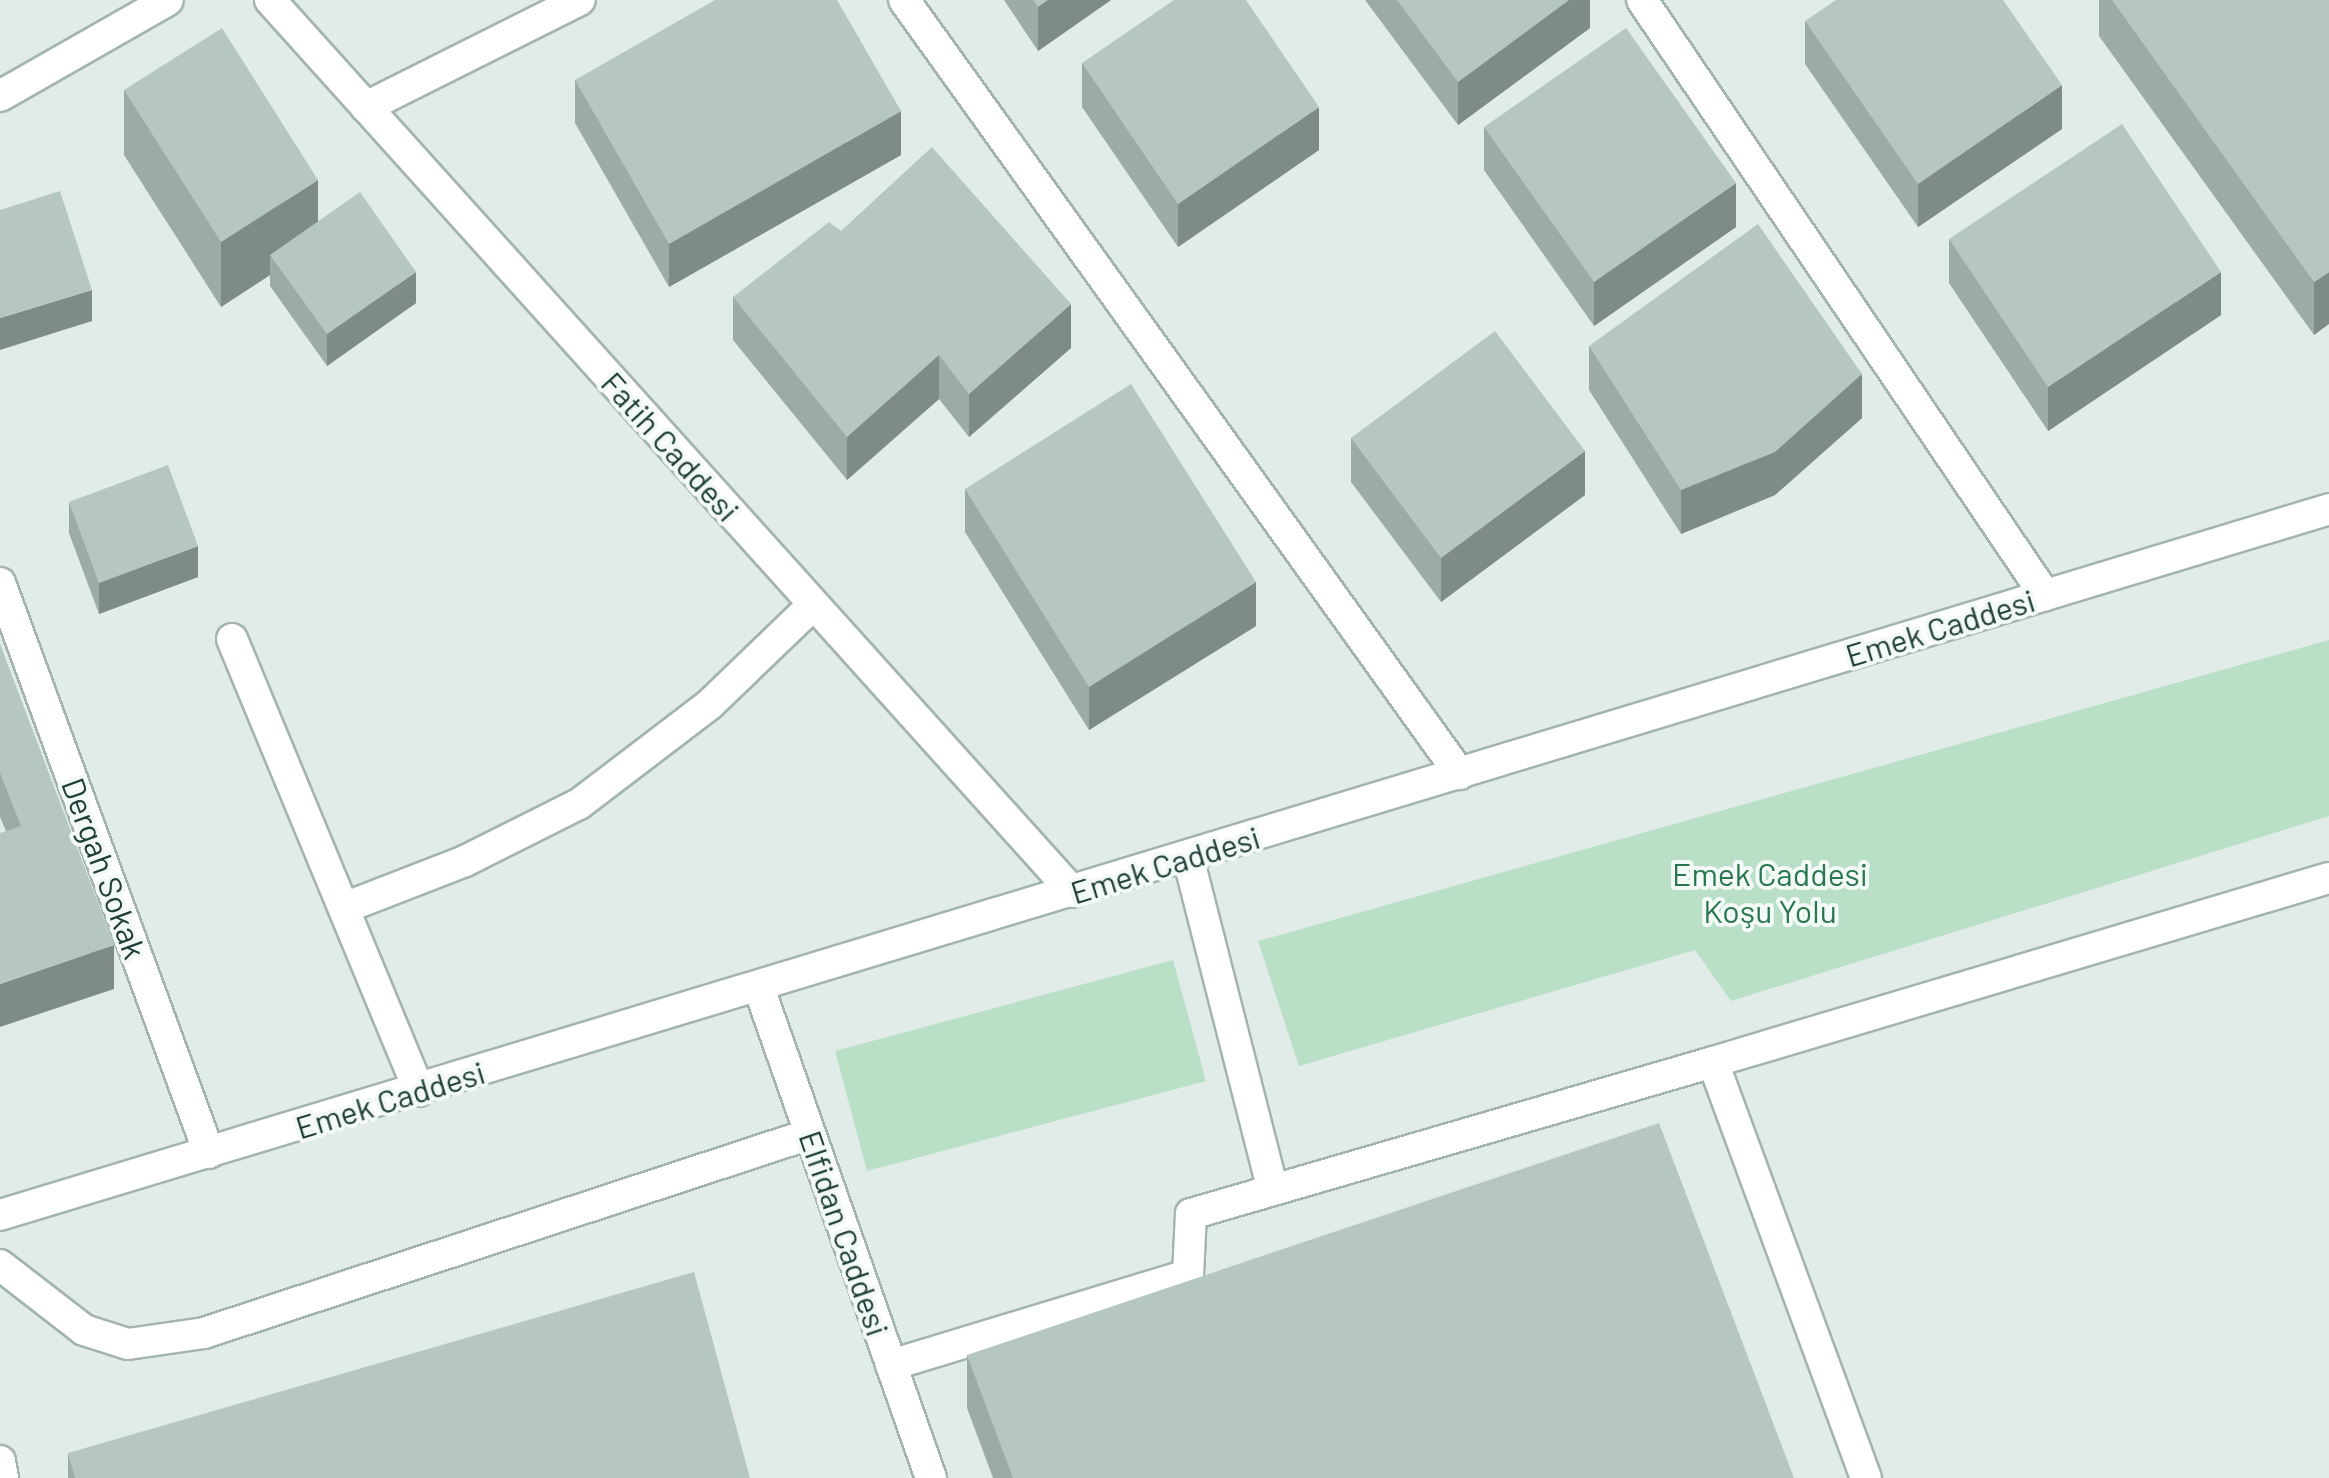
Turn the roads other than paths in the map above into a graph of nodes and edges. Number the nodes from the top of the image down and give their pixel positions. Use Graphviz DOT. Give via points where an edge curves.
graph roads {
  1 [pos="168,0"];
  2 [pos="270,0"];
  3 [pos="580,0"];
  4 [pos="904,0"];
  5 [pos="1642,0"];
  6 [pos="0,96"];
  7 [pos="366,107"];
  8 [pos="2329,509"];
  9 [pos="0,583"];
  10 [pos="2045,595"];
  11 [pos="813,605"];
  12 [pos="232,639"];
  13 [pos="1460,774"];
  14 [pos="1188,857"];
  15 [pos="2329,878"];
  16 [pos="1073,892"];
  17 [pos="344,908"];
  18 [pos="760,988"];
  19 [pos="1713,1062"];
  20 [pos="419,1091"];
  21 [pos="810,1134"];
  22 [pos="210,1153"];
  23 [pos="1272,1187"];
  24 [pos="0,1215"];
  25 [pos="0,1266"];
  26 [pos="891,1365"];
  27 [pos="0,1461"];
  28 [pos="3,1478"];
  29 [pos="930,1478"];
  30 [pos="1866,1478"];
  1 -- 6 [label="street"];
  2 -- 7 [label="street, Fatih Caddesi"];
  3 -- 7 [label="street"];
  4 -- 13 [label="street"];
  5 -- 10 [label="street"];
  7 -- 11 [label="street, Fatih Caddesi"];
  8 -- 10 [label="street, Emek Caddesi"];
  9 -- 22 [label="street, Dergah Sokak"];
  10 -- 13 [label="street, Emek Caddesi"];
  11 -- 16 [label="street, Fatih Caddesi"];
  11 -- 17 [label="street" via="709,705 579,804 465,861"];
  12 -- 17 [label="street"];
  13 -- 14 [label="street, Emek Caddesi"];
  14 -- 16 [label="street, Emek Caddesi"];
  14 -- 23 [label="street"];
  15 -- 19 [label="street"];
  16 -- 18 [label="street, Emek Caddesi"];
  17 -- 20 [label="street"];
  18 -- 20 [label="street, Emek Caddesi"];
  18 -- 21 [label="street, Elfidan Caddesi"];
  19 -- 23 [label="street"];
  19 -- 30 [label="street"];
  20 -- 22 [label="street, Emek Caddesi"];
  21 -- 25 [label="street" via="204,1333 128,1344 84,1330"];
  21 -- 26 [label="street, Elfidan Caddesi"];
  22 -- 24 [label="street, Emek Caddesi"];
  23 -- 26 [label="street" via="1192,1214 1188,1276"];
  26 -- 29 [label="street, Elfidan Caddesi"];
  27 -- 28 [label="street"];
}
